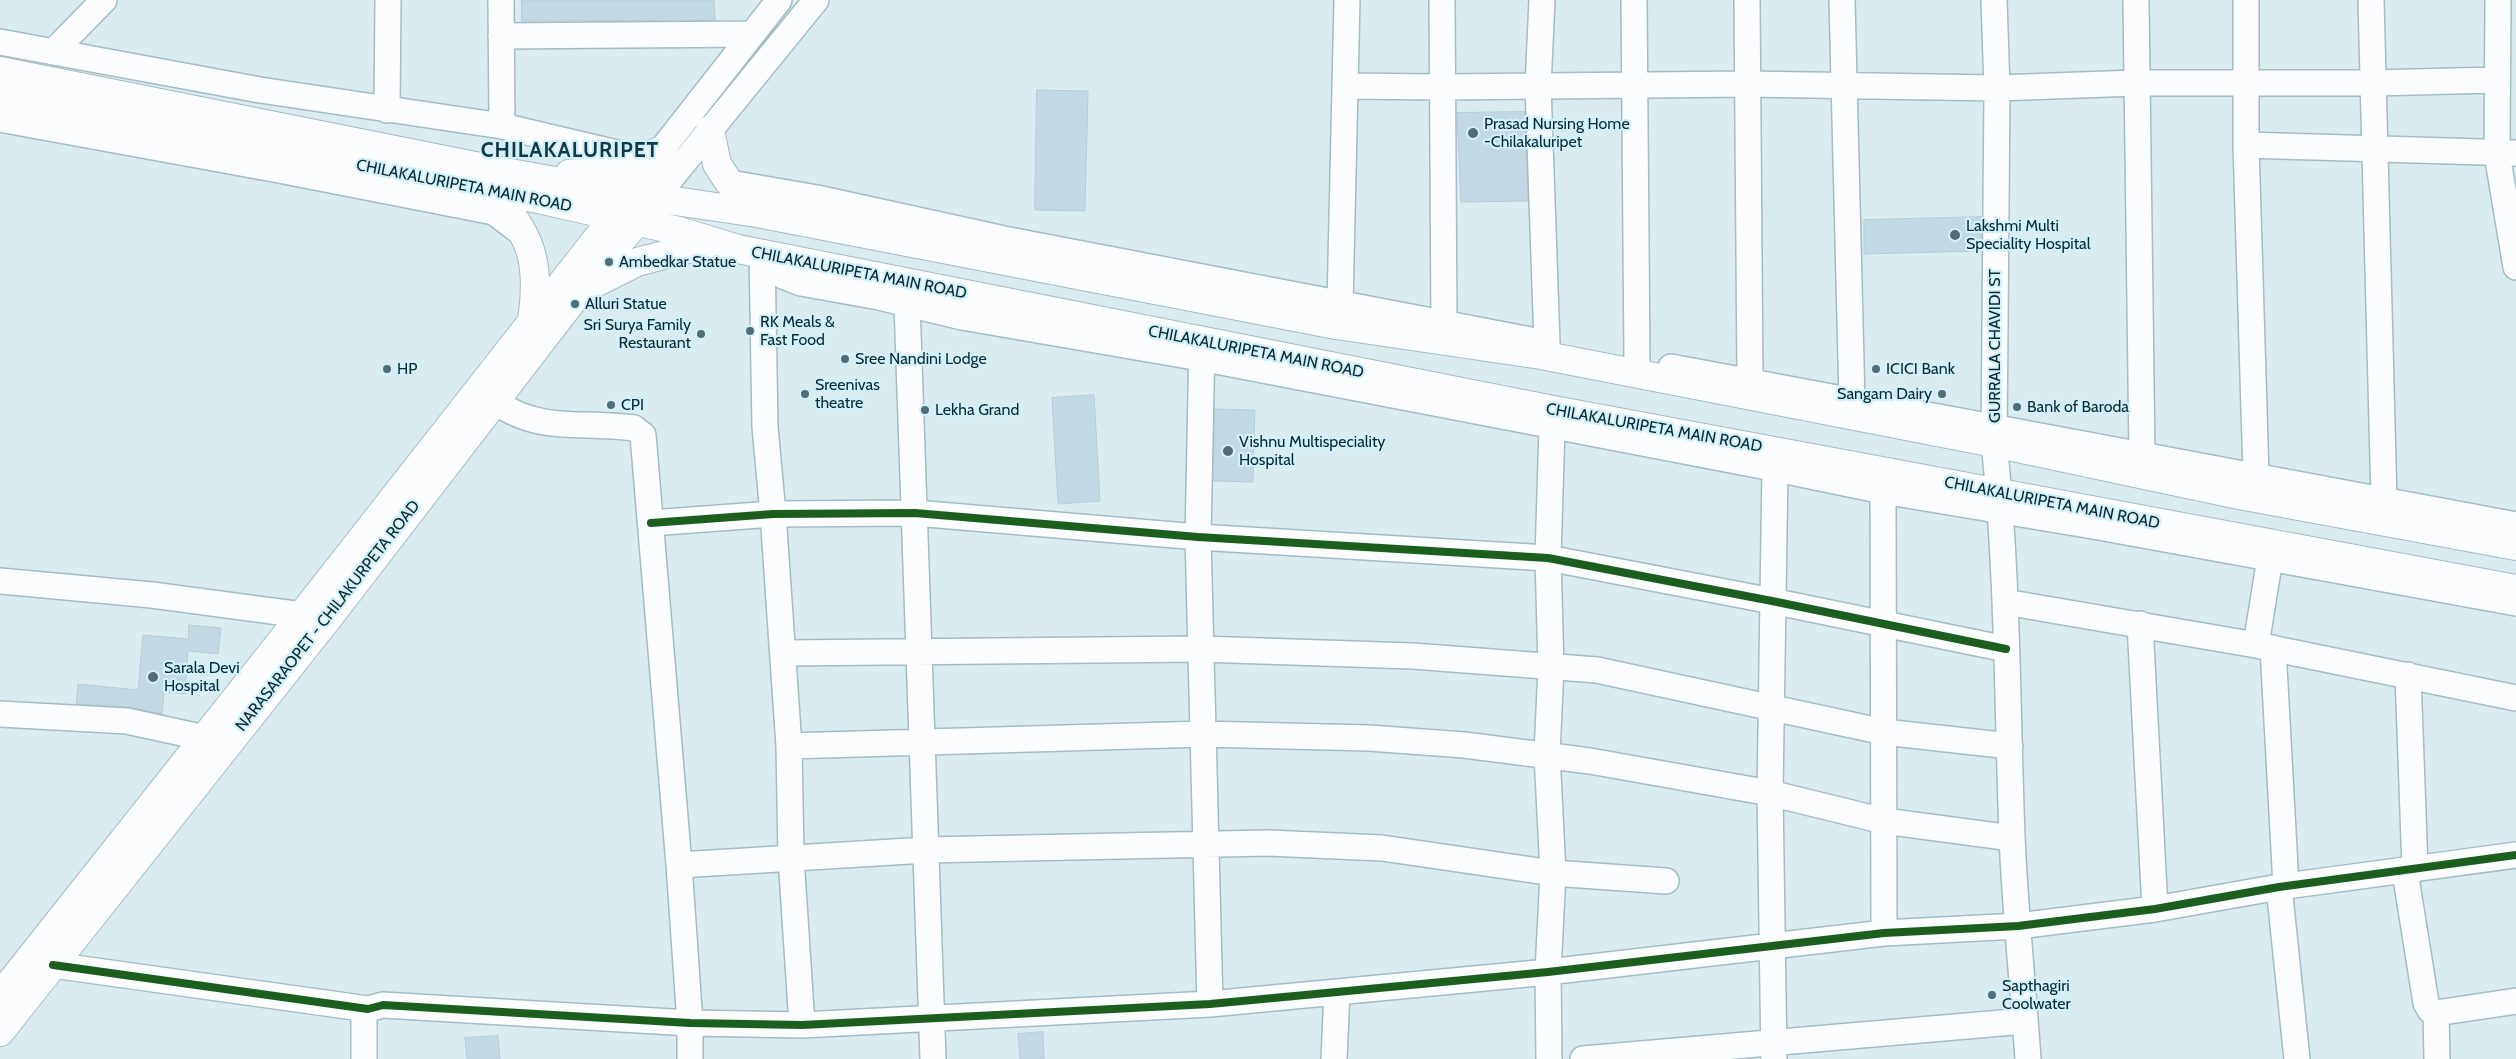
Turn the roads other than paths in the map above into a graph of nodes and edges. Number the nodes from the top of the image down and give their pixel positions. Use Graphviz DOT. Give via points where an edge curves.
graph roads {
  1 [pos="104,0"];
  2 [pos="388,0"];
  3 [pos="501,0"];
  4 [pos="779,0"];
  5 [pos="816,0"];
  6 [pos="1348,0"];
  7 [pos="1442,0"];
  8 [pos="1542,0"];
  9 [pos="1634,0"];
  10 [pos="1747,0"];
  11 [pos="1842,0"];
  12 [pos="1994,0"];
  13 [pos="2136,0"];
  14 [pos="2246,0"];
  15 [pos="2371,0"];
  16 [pos="2504,9"];
  17 [pos="752,34"];
  18 [pos="501,36"];
  19 [pos="0,42"];
  20 [pos="53,52"];
  21 [pos="0,70"];
  22 [pos="2496,80"];
  23 [pos="2136,82"];
  24 [pos="2245,82"];
  25 [pos="2372,83"];
  26 [pos="1747,84"];
  27 [pos="1636,85"];
  28 [pos="1844,85"];
  29 [pos="1346,86"];
  30 [pos="1538,86"];
  31 [pos="1441,87"];
  32 [pos="1998,88"];
  33 [pos="3,105"];
  34 [pos="387,110"];
  35 [pos="502,126"];
  36 [pos="710,130"];
  37 [pos="2246,145"];
  38 [pos="2373,150"];
  39 [pos="653,154"];
  40 [pos="2507,154"];
  41 [pos="536,177"];
  42 [pos="730,183"];
  43 [pos="492,190"];
  44 [pos="655,198"];
  45 [pos="626,211"];
  46 [pos="758,213"];
  47 [pos="524,234"];
  48 [pos="715,242"];
  49 [pos="760,254"];
  50 [pos="2516,267"];
  51 [pos="581,291"];
  52 [pos="907,304"];
  53 [pos="1340,304"];
  54 [pos="532,322"];
  55 [pos="1444,325"];
  56 [pos="1547,343"];
  57 [pos="1201,350"];
  58 [pos="1637,362"];
  59 [pos="1750,380"];
  60 [pos="487,396"];
  61 [pos="1852,402"];
  62 [pos="1552,426"];
  63 [pos="1995,436"];
  64 [pos="2142,455"];
  65 [pos="1775,468"];
  66 [pos="2256,475"];
  67 [pos="1883,491"];
  68 [pos="2384,500"];
  69 [pos="2000,503"];
  70 [pos="915,513"];
  71 [pos="773,514"];
  72 [pos="651,523"];
  73 [pos="2516,525"];
  74 [pos="1198,537"];
  75 [pos="2516,546"];
  76 [pos="1548,558"];
  77 [pos="2270,558"];
  78 [pos="0,581"];
  79 [pos="2516,589"];
  80 [pos="1772,601"];
  81 [pos="2005,602"];
  82 [pos="2516,603"];
  83 [pos="314,612"];
  84 [pos="2140,624"];
  85 [pos="1884,625"];
  86 [pos="2264,647"];
  87 [pos="1201,648"];
  88 [pos="2006,649"];
  89 [pos="920,652"];
  90 [pos="783,653"];
  91 [pos="1551,667"];
  92 [pos="2408,675"];
  93 [pos="2516,698"];
  94 [pos="1771,708"];
  95 [pos="0,714"];
  96 [pos="1884,732"];
  97 [pos="1203,734"];
  98 [pos="205,738"];
  99 [pos="922,742"];
  100 [pos="789,746"];
  101 [pos="2010,746"];
  102 [pos="1547,754"];
  103 [pos="1770,793"];
  104 [pos="1884,821"];
  105 [pos="2012,838"];
  106 [pos="1206,843"];
  107 [pos="926,850"];
  108 [pos="2516,855"];
  109 [pos="791,857"];
  110 [pos="679,865"];
  111 [pos="2415,868"];
  112 [pos="1553,873"];
  113 [pos="1666,881"];
  114 [pos="2282,886"];
  115 [pos="2155,909"];
  116 [pos="2018,926"];
  117 [pos="1884,933"];
  118 [pos="1772,947"];
  119 [pos="54,953"];
  120 [pos="1548,972"];
  121 [pos="9,990"];
  122 [pos="1337,992"];
  123 [pos="2516,1001"];
  124 [pos="1210,1004"];
  125 [pos="368,1009"];
  126 [pos="2436,1013"];
  127 [pos="932,1019"];
  128 [pos="2025,1021"];
  129 [pos="690,1023"];
  130 [pos="802,1025"];
  131 [pos="0,1032"];
  132 [pos="1774,1051"];
  133 [pos="364,1059"];
  134 [pos="690,1059"];
  135 [pos="933,1059"];
  136 [pos="1334,1059"];
  137 [pos="1549,1059"];
  138 [pos="1583,1059"];
  139 [pos="2028,1059"];
  140 [pos="2297,1059"];
  141 [pos="2437,1059"];
  1 -- 20 [label="street"];
  2 -- 34 [label="street"];
  3 -- 18 [label="street"];
  4 -- 17 [label="street"];
  5 -- 36 [label="street"];
  6 -- 29 [label="street"];
  7 -- 31 [label="street"];
  8 -- 30 [label="street"];
  9 -- 27 [label="street"];
  10 -- 26 [label="street"];
  11 -- 28 [label="street"];
  12 -- 32 [label="street, GURRALA CHAVIDI ST"];
  13 -- 23 [label="street"];
  14 -- 24 [label="street"];
  15 -- 25 [label="street"];
  16 -- 22 [label="street"];
  17 -- 18 [label="street"];
  17 -- 39 [label="street"];
  18 -- 35 [label="street"];
  19 -- 20 [label="street"];
  20 -- 34 [label="street"];
  21 -- 41 [label="main road, CHILAKALURIPETA MAIN ROAD"];
  22 -- 25 [label="street"];
  22 -- 40 [label="street"];
  23 -- 24 [label="street"];
  23 -- 32 [label="street"];
  23 -- 64 [label="street"];
  24 -- 25 [label="street"];
  24 -- 37 [label="street"];
  25 -- 38 [label="street"];
  26 -- 27 [label="street"];
  26 -- 28 [label="street"];
  26 -- 59 [label="street"];
  27 -- 30 [label="street"];
  27 -- 58 [label="street"];
  28 -- 32 [label="street"];
  28 -- 61 [label="street"];
  29 -- 31 [label="street"];
  29 -- 53 [label="street"];
  30 -- 31 [label="street"];
  30 -- 56 [label="street"];
  31 -- 55 [label="street"];
  32 -- 63 [label="street, GURRALA CHAVIDI ST"];
  33 -- 43 [label="main road, CHILAKALURIPETA MAIN ROAD"];
  33 -- 47 [label="street" via="279,170 494,212"];
  34 -- 35 [label="street"];
  35 -- 39 [label="street"];
  36 -- 42 [label="main road" via="718,164"];
  36 -- 44 [label="street"];
  37 -- 38 [label="street"];
  37 -- 66 [label="street"];
  38 -- 40 [label="street"];
  38 -- 68 [label="street"];
  39 -- 41 [label="main road" via="605,170"];
  39 -- 45 [label="street"];
  40 -- 50 [label="street"];
  41 -- 45 [label="main road, CHILAKALURIPETA MAIN ROAD"];
  42 -- 46 [label="main road"];
  42 -- 53 [label="street"];
  43 -- 45 [label="main road, CHILAKALURIPETA MAIN ROAD"];
  43 -- 47 [label="main road"];
  44 -- 45 [label="main road, CHILAKALURIPETA MAIN ROAD"];
  44 -- 46 [label="main road, CHILAKALURIPETA MAIN ROAD"];
  45 -- 48 [label="main road, CHILAKALURIPETA MAIN ROAD"];
  45 -- 51 [label="main road, NARASARAOPET - CHILAKURPETA ROAD"];
  45 -- 54 [label="main road, NARASARAOPET - CHILAKURPETA ROAD"];
  46 -- 63 [label="main road, CHILAKALURIPETA MAIN ROAD" via="1336,326 1541,355"];
  47 -- 54 [label="main road" via="534,260 537,288"];
  48 -- 49 [label="main road, CHILAKALURIPETA MAIN ROAD"];
  48 -- 51 [label="main road" via="636,262"];
  49 -- 52 [label="street" via="783,276 801,283"];
  49 -- 57 [label="main road, CHILAKALURIPETA MAIN ROAD"];
  49 -- 71 [label="street" via="764,427"];
  51 -- 60 [label="main road, NARASARAOPET - CHILAKURPETA ROAD"];
  52 -- 57 [label="street" via="972,319"];
  52 -- 70 [label="street"];
  53 -- 55 [label="street"];
  54 -- 60 [label="main road, NARASARAOPET - CHILAKURPETA ROAD"];
  55 -- 56 [label="street"];
  56 -- 58 [label="street"];
  57 -- 62 [label="street"];
  57 -- 69 [label="main road, CHILAKALURIPETA MAIN ROAD"];
  57 -- 74 [label="street"];
  58 -- 59 [label="street"];
  59 -- 61 [label="street"];
  60 -- 72 [label="street" via="531,420 639,430 643,435"];
  60 -- 83 [label="main road, NARASARAOPET - CHILAKURPETA ROAD"];
  61 -- 63 [label="street"];
  62 -- 65 [label="street"];
  62 -- 76 [label="street"];
  63 -- 64 [label="street"];
  63 -- 69 [label="street, GURRALA CHAVIDI ST"];
  63 -- 75 [label="main road, CHILAKALURIPETA MAIN ROAD" via="2239,495"];
  64 -- 66 [label="street"];
  65 -- 67 [label="street"];
  65 -- 80 [label="street"];
  66 -- 68 [label="street"];
  67 -- 69 [label="street"];
  67 -- 85 [label="street"];
  68 -- 73 [label="street"];
  69 -- 77 [label="street" via="2093,526"];
  69 -- 79 [label="main road, CHILAKALURIPETA MAIN ROAD"];
  69 -- 81 [label="street, GURRALA CHAVIDI ST"];
  70 -- 71 [label="street"];
  70 -- 74 [label="street"];
  70 -- 89 [label="street"];
  71 -- 72 [label="street"];
  71 -- 90 [label="street"];
  72 -- 110 [label="street"];
  74 -- 76 [label="street"];
  74 -- 87 [label="street"];
  76 -- 80 [label="street"];
  76 -- 91 [label="street"];
  77 -- 82 [label="street"];
  77 -- 86 [label="street"];
  78 -- 83 [label="street"];
  80 -- 85 [label="street"];
  80 -- 94 [label="street"];
  81 -- 84 [label="street"];
  81 -- 88 [label="street, GURRALA CHAVIDI ST"];
  83 -- 98 [label="main road, NARASARAOPET - CHILAKURPETA ROAD"];
  83 -- 119 [label="main road, NARASARAOPET - CHILAKURPETA ROAD"];
  84 -- 86 [label="street"];
  84 -- 115 [label="street"];
  85 -- 88 [label="street"];
  85 -- 96 [label="street"];
  86 -- 92 [label="street"];
  86 -- 114 [label="street"];
  87 -- 89 [label="street"];
  87 -- 91 [label="street" via="1413,656"];
  87 -- 97 [label="street"];
  88 -- 101 [label="street, GURRALA CHAVIDI ST"];
  89 -- 90 [label="street"];
  89 -- 99 [label="street"];
  90 -- 100 [label="street"];
  91 -- 94 [label="street" via="1597,670"];
  91 -- 102 [label="street"];
  92 -- 93 [label="street"];
  92 -- 111 [label="street"];
  94 -- 96 [label="street"];
  94 -- 103 [label="street"];
  95 -- 98 [label="street" via="127,721"];
  96 -- 101 [label="street"];
  96 -- 104 [label="street"];
  97 -- 99 [label="street"];
  97 -- 102 [label="street" via="1369,738 1464,744"];
  97 -- 106 [label="street"];
  98 -- 119 [label="main road, NARASARAOPET - CHILAKURPETA ROAD"];
  99 -- 100 [label="street"];
  99 -- 107 [label="street"];
  100 -- 109 [label="street"];
  101 -- 105 [label="street, GURRALA CHAVIDI ST"];
  102 -- 103 [label="street"];
  102 -- 112 [label="street"];
  103 -- 104 [label="street"];
  103 -- 118 [label="street"];
  104 -- 105 [label="street"];
  104 -- 117 [label="street"];
  105 -- 116 [label="street, GURRALA CHAVIDI ST"];
  106 -- 107 [label="street"];
  106 -- 112 [label="street" via="1382,848"];
  106 -- 124 [label="street"];
  107 -- 109 [label="street"];
  107 -- 127 [label="street"];
  108 -- 111 [label="street"];
  109 -- 110 [label="street"];
  109 -- 130 [label="street"];
  110 -- 129 [label="street"];
  111 -- 114 [label="street"];
  111 -- 126 [label="street" via="2406,878 2426,1004"];
  112 -- 113 [label="street"];
  112 -- 120 [label="street"];
  114 -- 115 [label="street"];
  114 -- 140 [label="street"];
  115 -- 116 [label="street"];
  116 -- 117 [label="street"];
  116 -- 128 [label="street, GURRALA CHAVIDI ST"];
  117 -- 118 [label="street"];
  118 -- 120 [label="street"];
  118 -- 132 [label="street"];
  119 -- 121 [label="main road, NARASARAOPET - CHILAKURPETA ROAD"];
  119 -- 125 [label="street"];
  120 -- 122 [label="street"];
  120 -- 137 [label="street"];
  121 -- 131 [label="main road, NARASARAOPET - CHILAKURPETA ROAD"];
  122 -- 124 [label="street"];
  122 -- 136 [label="street"];
  123 -- 126 [label="street"];
  124 -- 127 [label="street"];
  125 -- 129 [label="street" via="383,1004"];
  125 -- 133 [label="street" via="364,1017"];
  126 -- 141 [label="street"];
  127 -- 130 [label="street"];
  127 -- 135 [label="street"];
  128 -- 132 [label="street"];
  128 -- 139 [label="street, GURRALA CHAVIDI ST"];
  129 -- 130 [label="street"];
  129 -- 134 [label="street"];
  132 -- 138 [label="street"];
}
